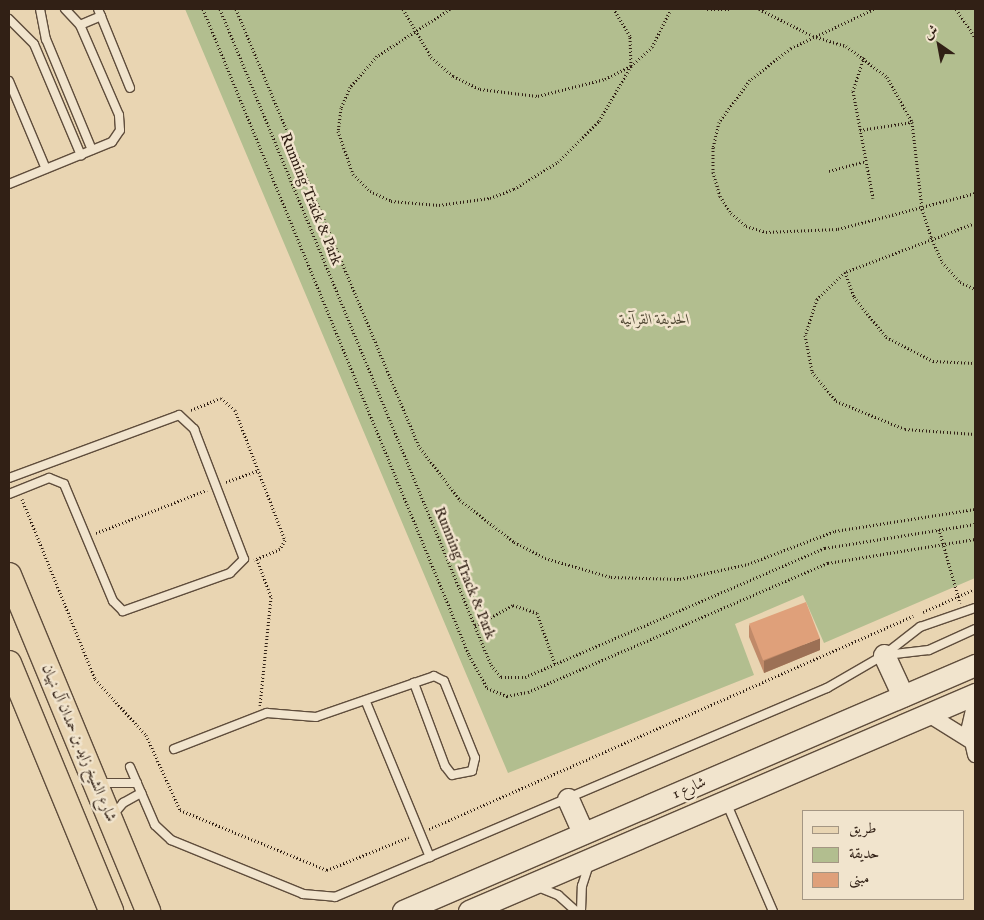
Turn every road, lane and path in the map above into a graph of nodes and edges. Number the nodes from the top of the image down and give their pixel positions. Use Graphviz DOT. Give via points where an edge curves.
graph roads {
  1 [pos="40,9"];
  2 [pos="65,9"];
  3 [pos="203,9"];
  4 [pos="220,9"];
  5 [pos="236,9"];
  6 [pos="403,9"];
  7 [pos="450,9"];
  8 [pos="614,9"];
  9 [pos="671,9"];
  10 [pos="707,9"];
  11 [pos="730,9"];
  12 [pos="759,9"];
  13 [pos="874,9"];
  14 [pos="956,9"];
  15 [pos="99,12"];
  16 [pos="9,19"];
  17 [pos="80,25"];
  18 [pos="412,32"];
  19 [pos="813,36"];
  20 [pos="975,37"];
  21 [pos="864,57"];
  22 [pos="631,66"];
  23 [pos="9,81"];
  24 [pos="130,88"];
  25 [pos="912,122"];
  26 [pos="860,130"];
  27 [pos="92,150"];
  28 [pos="81,155"];
  29 [pos="866,161"];
  30 [pos="46,169"];
  31 [pos="829,171"];
  32 [pos="9,184"];
  33 [pos="975,193"];
  34 [pos="874,198"];
  35 [pos="922,209"];
  36 [pos="975,222"];
  37 [pos="931,237"];
  38 [pos="845,272"];
  39 [pos="975,289"];
  40 [pos="975,364"];
  41 [pos="179,415"];
  42 [pos="975,434"];
  43 [pos="258,470"];
  44 [pos="9,478"];
  45 [pos="218,486"];
  46 [pos="9,494"];
  47 [pos="975,509"];
  48 [pos="975,524"];
  49 [pos="939,529"];
  50 [pos="86,536"];
  51 [pos="975,539"];
  52 [pos="941,544"];
  53 [pos="256,559"];
  54 [pos="242,565"];
  55 [pos="9,575"];
  56 [pos="975,608"];
  57 [pos="962,611"];
  58 [pos="474,626"];
  59 [pos="975,629"];
  60 [pos="884,655"];
  61 [pos="9,663"];
  62 [pos="555,664"];
  63 [pos="975,665"];
  64 [pos="414,683"];
  65 [pos="975,694"];
  66 [pos="903,696"];
  67 [pos="975,701"];
  68 [pos="366,702"];
  69 [pos="928,714"];
  70 [pos="259,715"];
  71 [pos="972,747"];
  72 [pos="174,749"];
  73 [pos="130,767"];
  74 [pos="96,783"];
  75 [pos="137,783"];
  76 [pos="141,793"];
  77 [pos="568,798"];
  78 [pos="726,801"];
  79 [pos="111,819"];
  80 [pos="583,833"];
  81 [pos="430,857"];
  82 [pos="593,858"];
  83 [pos="528,886"];
  84 [pos="111,911"];
  85 [pos="148,911"];
  86 [pos="403,911"];
  87 [pos="469,911"];
  88 [pos="576,911"];
  89 [pos="581,911"];
  90 [pos="773,911"];
  1 -- 27 [label="lane" via="46,39"];
  2 -- 17 [label="lane"];
  3 -- 52 [label="path" via="469,655 487,688 518,696 815,567"];
  4 -- 58 [label="path, Running Track & Park"];
  5 -- 47 [label="path" via="418,445 460,500 507,537 578,569 620,578 680,579 748,564 835,530"];
  6 -- 18 [label="path"];
  7 -- 18 [label="path"];
  8 -- 22 [label="path" via="630,36"];
  9 -- 22 [label="path" via="652,47"];
  10 -- 11 [label="path"];
  12 -- 19 [label="path"];
  13 -- 19 [label="path"];
  14 -- 20 [label="path"];
  15 -- 17 [label="lane"];
  15 -- 24 [label="lane"];
  16 -- 28 [label="lane" via="34,44"];
  17 -- 27 [label="lane" via="121,122 112,142"];
  18 -- 22 [label="path" via="430,56 453,76 480,89 509,96 538,96 605,79"];
  18 -- 22 [label="path" via="363,70 350,87 339,123 342,154 353,174 370,190 390,201 465,203 537,177 599,121"];
  19 -- 21 [label="path"];
  19 -- 35 [label="path" via="750,80 720,122 712,146 713,172 731,213 746,226 766,232 812,231"];
  21 -- 25 [label="path" via="887,77"];
  21 -- 26 [label="path" via="853,91"];
  23 -- 30 [label="lane"];
  25 -- 26 [label="path"];
  25 -- 35 [label="path"];
  26 -- 29 [label="path"];
  27 -- 28 [label="lane"];
  28 -- 30 [label="lane"];
  29 -- 31 [label="path"];
  29 -- 34 [label="path"];
  30 -- 32 [label="lane"];
  33 -- 35 [label="path"];
  35 -- 37 [label="path"];
  36 -- 37 [label="path"];
  37 -- 38 [label="path"];
  37 -- 39 [label="path" via="942,262 960,282"];
  38 -- 40 [label="path" via="868,319 886,337 932,361"];
  38 -- 42 [label="path" via="817,299 808,316 806,354 822,388 836,401 881,423 930,433"];
  41 -- 43 [label="path" via="215,399 228,400"];
  41 -- 44 [label="lane"];
  41 -- 45 [label="lane" via="191,422"];
  43 -- 45 [label="path"];
  43 -- 53 [label="path" via="285,540 280,549"];
  45 -- 50 [label="path"];
  45 -- 54 [label="lane" via="245,552"];
  46 -- 50 [label="lane" via="50,478 60,480"];
  48 -- 49 [label="path, Running Track & Park"];
  49 -- 52 [label="path"];
  49 -- 62 [label="path, Running Track & Park" via="818,550"];
  50 -- 54 [label="lane" via="113,601 124,611"];
  51 -- 52 [label="path"];
  52 -- 57 [label="path"];
  53 -- 54 [label="path"];
  53 -- 70 [label="path" via="271,606"];
  55 -- 74 [label="main road, شارع الشيخ زايد بن حمدان آل نهيان"];
  56 -- 57 [label="lane"];
  57 -- 60 [label="lane" via="920,628"];
  58 -- 62 [label="path, Running Track & Park" via="490,665 501,677 517,680"];
  58 -- 62 [label="path" via="514,605 537,613"];
  59 -- 60 [label="lane" via="929,650"];
  60 -- 66 [label="street"];
  60 -- 77 [label="lane" via="807,697"];
  61 -- 84 [label="main road"];
  63 -- 66 [label="street, شارع 1"];
  64 -- 64 [label="lane" via="446,770 456,776 472,771 476,762 444,680 434,676"];
  64 -- 68 [label="lane"];
  65 -- 69 [label="street, شارع 1"];
  66 -- 80 [label="street, شارع 1"];
  67 -- 71 [label="street"];
  68 -- 70 [label="lane" via="308,718 277,712"];
  68 -- 81 [label="lane"];
  69 -- 71 [label="street"];
  69 -- 78 [label="street, شارع 1"];
  70 -- 72 [label="lane"];
  73 -- 75 [label="lane"];
  74 -- 75 [label="lane"];
  74 -- 79 [label="main road, شارع الشيخ زايد بن حمدان آل نهيان"];
  75 -- 76 [label="lane"];
  76 -- 79 [label="lane" via="123,802"];
  76 -- 81 [label="lane" via="155,825 171,840 314,897 336,897"];
  77 -- 80 [label="street"];
  77 -- 81 [label="lane"];
  78 -- 82 [label="street, شارع 1"];
  78 -- 90 [label="lane"];
  79 -- 85 [label="main road, شارع الشيخ زايد بن حمدان آل نهيان"];
  80 -- 86 [label="street, شارع 1"];
  82 -- 83 [label="street, شارع 1"];
  82 -- 89 [label="lane" via="582,886"];
  83 -- 87 [label="street, شارع 1"];
  83 -- 88 [label="lane" via="558,896"];
}
